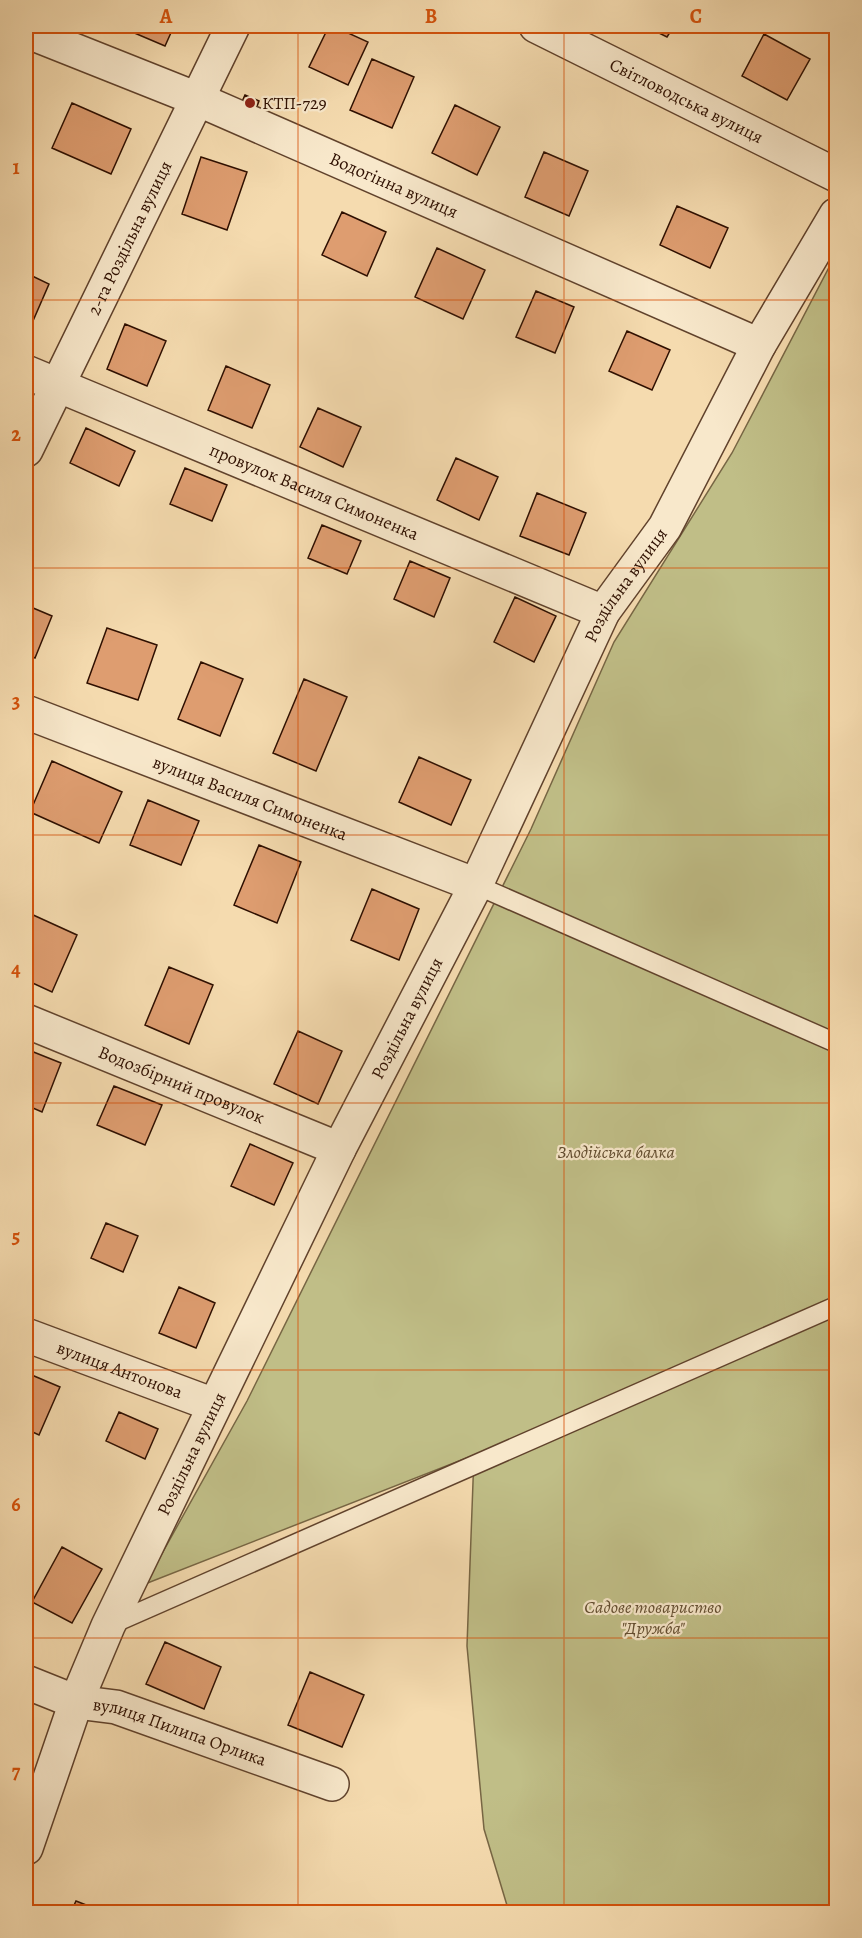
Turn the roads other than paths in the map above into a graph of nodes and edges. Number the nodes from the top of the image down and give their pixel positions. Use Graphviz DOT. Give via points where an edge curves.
graph roads {
  1 [pos="233,26"];
  2 [pos="536,26"];
  3 [pos="26,31"];
  4 [pos="197,99"];
  5 [pos="837,175"];
  6 [pos="837,215"];
  7 [pos="759,345"];
  8 [pos="26,372"];
  9 [pos="57,384"];
  10 [pos="26,450"];
  11 [pos="603,612"];
  12 [pos="26,712"];
  13 [pos="476,885"];
  14 [pos="26,1021"];
  15 [pos="837,1043"];
  16 [pos="339,1149"];
  17 [pos="837,1306"];
  18 [pos="26,1335"];
  19 [pos="214,1405"];
  20 [pos="108,1626"];
  21 [pos="26,1682"];
  22 [pos="76,1702"];
  23 [pos="332,1784"];
  24 [pos="26,1848"];
  1 -- 4 [label="street, 2-га Роздільна вулиця"];
  2 -- 5 [label="street, Світловодська вулиця"];
  3 -- 4 [label="street, Водогінна вулиця"];
  4 -- 7 [label="street, Водогінна вулиця"];
  4 -- 9 [label="street, 2-га Роздільна вулиця"];
  6 -- 7 [label="street, Роздільна вулиця"];
  7 -- 11 [label="street, Роздільна вулиця" via="665,527"];
  8 -- 9 [label="street, провулок Василя Симоненка"];
  9 -- 10 [label="street, 2-га Роздільна вулиця"];
  9 -- 11 [label="street, провулок Василя Симоненка"];
  11 -- 13 [label="street, Роздільна вулиця"];
  12 -- 13 [label="street, вулиця Василя Симоненка"];
  13 -- 15 [label="lane"];
  13 -- 16 [label="street, Роздільна вулиця"];
  14 -- 16 [label="street, Водозбірний провулок"];
  16 -- 19 [label="street, Роздільна вулиця"];
  17 -- 20 [label="lane"];
  18 -- 19 [label="street, вулиця Антонова"];
  19 -- 20 [label="street, Роздільна вулиця"];
  20 -- 22 [label="street, Роздільна вулиця"];
  21 -- 22 [label="street, вулиця Пилипа Орлика"];
  22 -- 23 [label="street, вулиця Пилипа Орлика" via="116,1707"];
  22 -- 24 [label="street, Роздільна вулиця"];
}
